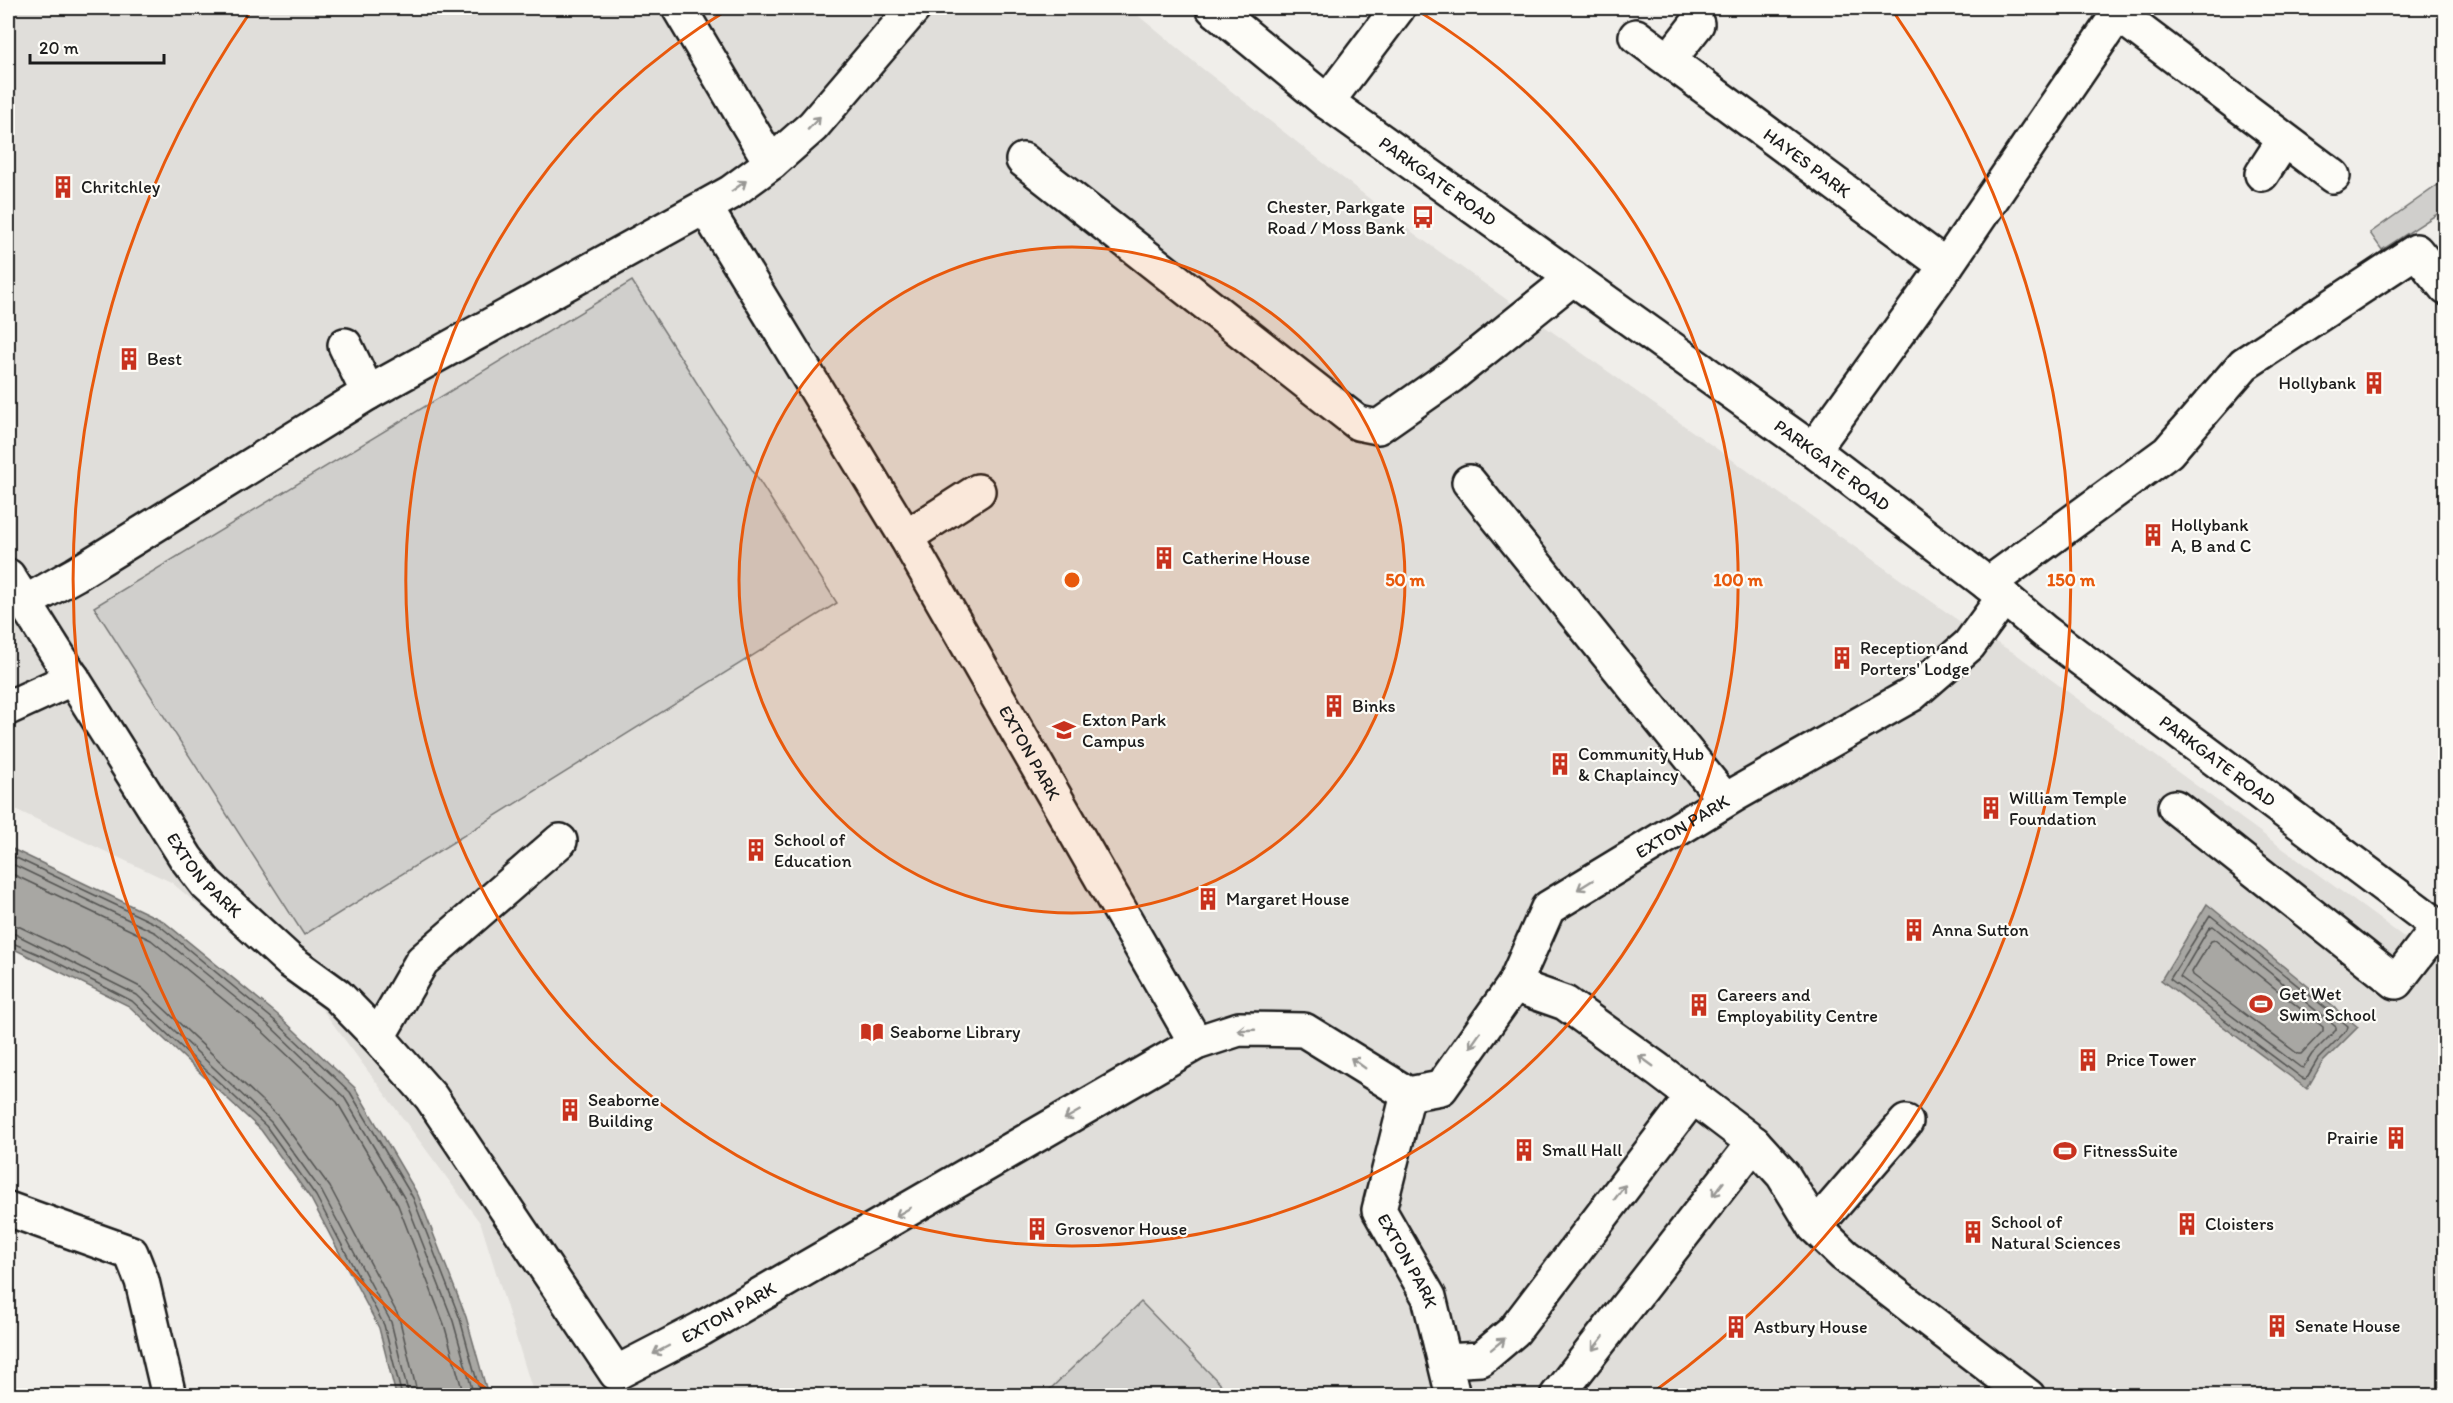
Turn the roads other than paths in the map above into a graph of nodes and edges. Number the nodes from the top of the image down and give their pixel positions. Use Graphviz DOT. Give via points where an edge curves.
graph roads {
  1 [pos="679,8"];
  2 [pos="914,8"];
  3 [pos="1213,8"];
  4 [pos="1398,8"];
  5 [pos="2120,11"];
  6 [pos="1696,24"];
  7 [pos="1636,36"];
  8 [pos="1669,60"];
  9 [pos="1327,102"];
  10 [pos="2284,140"];
  11 [pos="1023,160"];
  12 [pos="771,163"];
  13 [pos="2262,174"];
  14 [pos="2333,176"];
  15 [pos="705,207"];
  16 [pos="1946,266"];
  17 [pos="1573,278"];
  18 [pos="2445,288"];
  19 [pos="345,345"];
  20 [pos="368,393"];
  21 [pos="1813,450"];
  22 [pos="1469,482"];
  23 [pos="978,491"];
  24 [pos="906,537"];
  25 [pos="16,590"];
  26 [pos="1996,590"];
  27 [pos="73,678"];
  28 [pos="8,708"];
  29 [pos="1725,800"];
  30 [pos="2175,807"];
  31 [pos="560,841"];
  32 [pos="2442,929"];
  33 [pos="1514,985"];
  34 [pos="378,1037"];
  35 [pos="1196,1043"];
  36 [pos="1408,1094"];
  37 [pos="1693,1096"];
  38 [pos="1906,1122"];
  39 [pos="1754,1143"];
  40 [pos="8,1209"];
  41 [pos="1815,1227"];
  42 [pos="1445,1361"];
  43 [pos="169,1395"];
  44 [pos="1453,1395"];
  45 [pos="1557,1395"];
  46 [pos="2028,1395"];
  1 -- 12 [label="street"];
  12 -- 2 [label="street, one-way" via="813,126"];
  3 -- 9 [label="street, PARKGATE ROAD"];
  4 -- 9 [label="street"];
  5 -- 10 [label="street"];
  5 -- 16 [label="street"];
  6 -- 8 [label="street"];
  7 -- 8 [label="street, HAYES PARK"];
  8 -- 16 [label="street, HAYES PARK"];
  9 -- 17 [label="street, PARKGATE ROAD"];
  10 -- 13 [label="street"];
  10 -- 14 [label="street"];
  11 -- 17 [label="street" via="1358,423 1378,427 1451,376"];
  15 -- 12 [label="street, one-way"];
  15 -- 20 [label="street"];
  15 -- 24 [label="street, EXTON PARK"];
  16 -- 21 [label="street"];
  17 -- 21 [label="street, PARKGATE ROAD"];
  18 -- 26 [label="street, EXTON PARK" via="2416,251 2244,364 2168,452"];
  19 -- 20 [label="street"];
  20 -- 25 [label="street" via="76,574"];
  21 -- 26 [label="street, PARKGATE ROAD"];
  22 -- 29 [label="street"];
  23 -- 24 [label="street"];
  24 -- 35 [label="street, EXTON PARK"];
  25 -- 27 [label="street, EXTON PARK"];
  26 -- 29 [label="street, EXTON PARK" via="1969,645 1911,695"];
  26 -- 32 [label="street, PARKGATE ROAD" via="2045,632"];
  27 -- 28 [label="street"];
  27 -- 34 [label="street, EXTON PARK" via="206,884 290,961 337,995"];
  29 -- 33 [label="street, EXTON PARK, one-way" via="1548,908"];
  30 -- 32 [label="street" via="2396,982"];
  31 -- 34 [label="street" via="422,961"];
  33 -- 36 [label="street, EXTON PARK, one-way" via="1441,1088"];
  37 -- 33 [label="street, one-way" via="1565,1003"];
  35 -- 34 [label="street, EXTON PARK, one-way" via="711,1323 616,1373 431,1097"];
  36 -- 35 [label="street, EXTON PARK, one-way" via="1304,1030 1239,1029"];
  36 -- 42 [label="street, EXTON PARK" via="1379,1210 1429,1297"];
  37 -- 39 [label="street"];
  42 -- 37 [label="street, one-way" via="1481,1359 1515,1331"];
  38 -- 41 [label="street"];
  39 -- 41 [label="street" via="1783,1175"];
  39 -- 45 [label="street, one-way"];
  40 -- 43 [label="street" via="131,1253 142,1281"];
  41 -- 46 [label="street" via="1844,1255"];
  42 -- 44 [label="street, EXTON PARK"];
}
